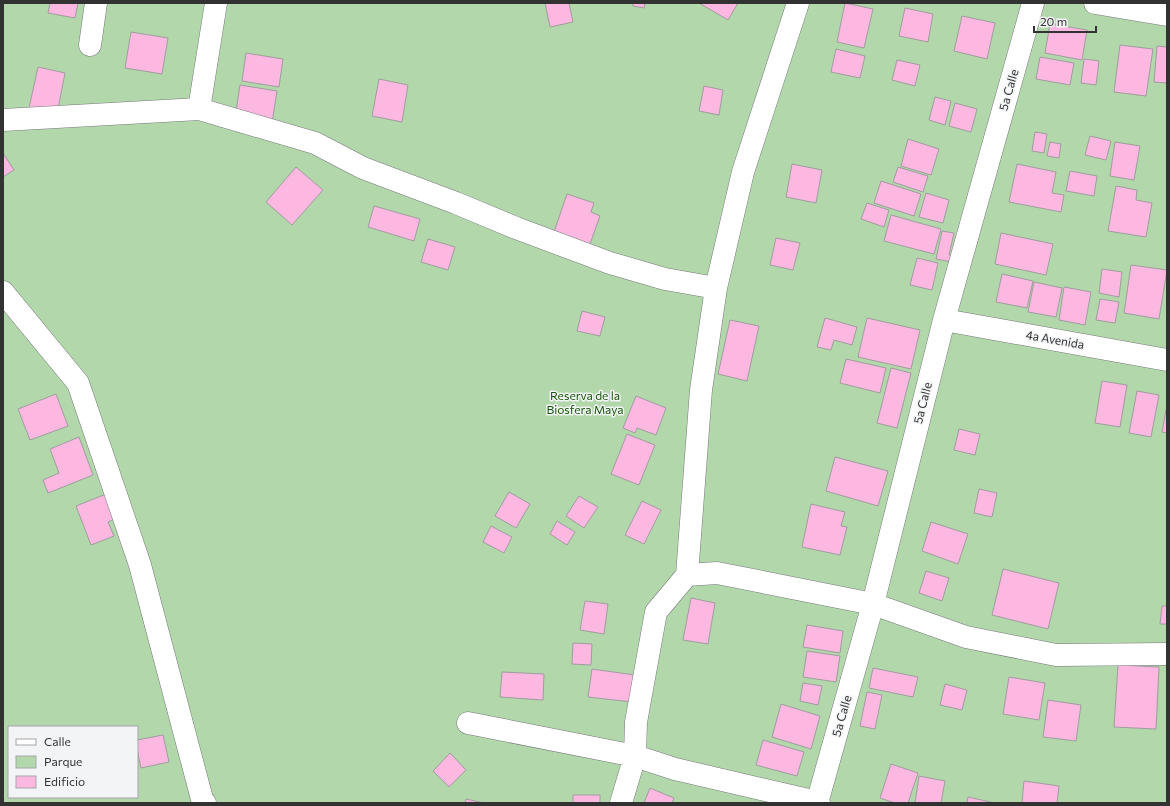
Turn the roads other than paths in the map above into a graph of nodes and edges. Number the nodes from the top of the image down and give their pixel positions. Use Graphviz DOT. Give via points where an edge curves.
graph roads {
  1 [pos="96,3"];
  2 [pos="216,3"];
  3 [pos="798,3"];
  4 [pos="1033,3"];
  5 [pos="1095,3"];
  6 [pos="1167,15"];
  7 [pos="90,45"];
  8 [pos="199,109"];
  9 [pos="3,120"];
  10 [pos="716,288"];
  11 [pos="3,292"];
  12 [pos="944,320"];
  13 [pos="1167,360"];
  14 [pos="687,575"];
  15 [pos="873,604"];
  16 [pos="1167,654"];
  17 [pos="468,723"];
  18 [pos="634,756"];
  19 [pos="205,803"];
  20 [pos="621,803"];
  21 [pos="818,803"];
  1 -- 7 [label="street"];
  2 -- 8 [label="street"];
  3 -- 10 [label="street" via="743,172"];
  4 -- 12 [label="street, 5a Calle"];
  5 -- 6 [label="street"];
  8 -- 9 [label="street"];
  8 -- 10 [label="street" via="315,143 363,168 610,263 665,279"];
  10 -- 14 [label="street" via="701,390"];
  11 -- 19 [label="street" via="78,383 140,565"];
  12 -- 13 [label="street, 4a Avenida"];
  12 -- 15 [label="street, 5a Calle"];
  14 -- 15 [label="street" via="717,573"];
  14 -- 18 [label="street" via="656,612 636,722"];
  15 -- 16 [label="street" via="966,637 1056,655"];
  15 -- 21 [label="street, 5a Calle"];
  17 -- 18 [label="street"];
  18 -- 20 [label="street"];
  18 -- 21 [label="street" via="675,769"];
}
